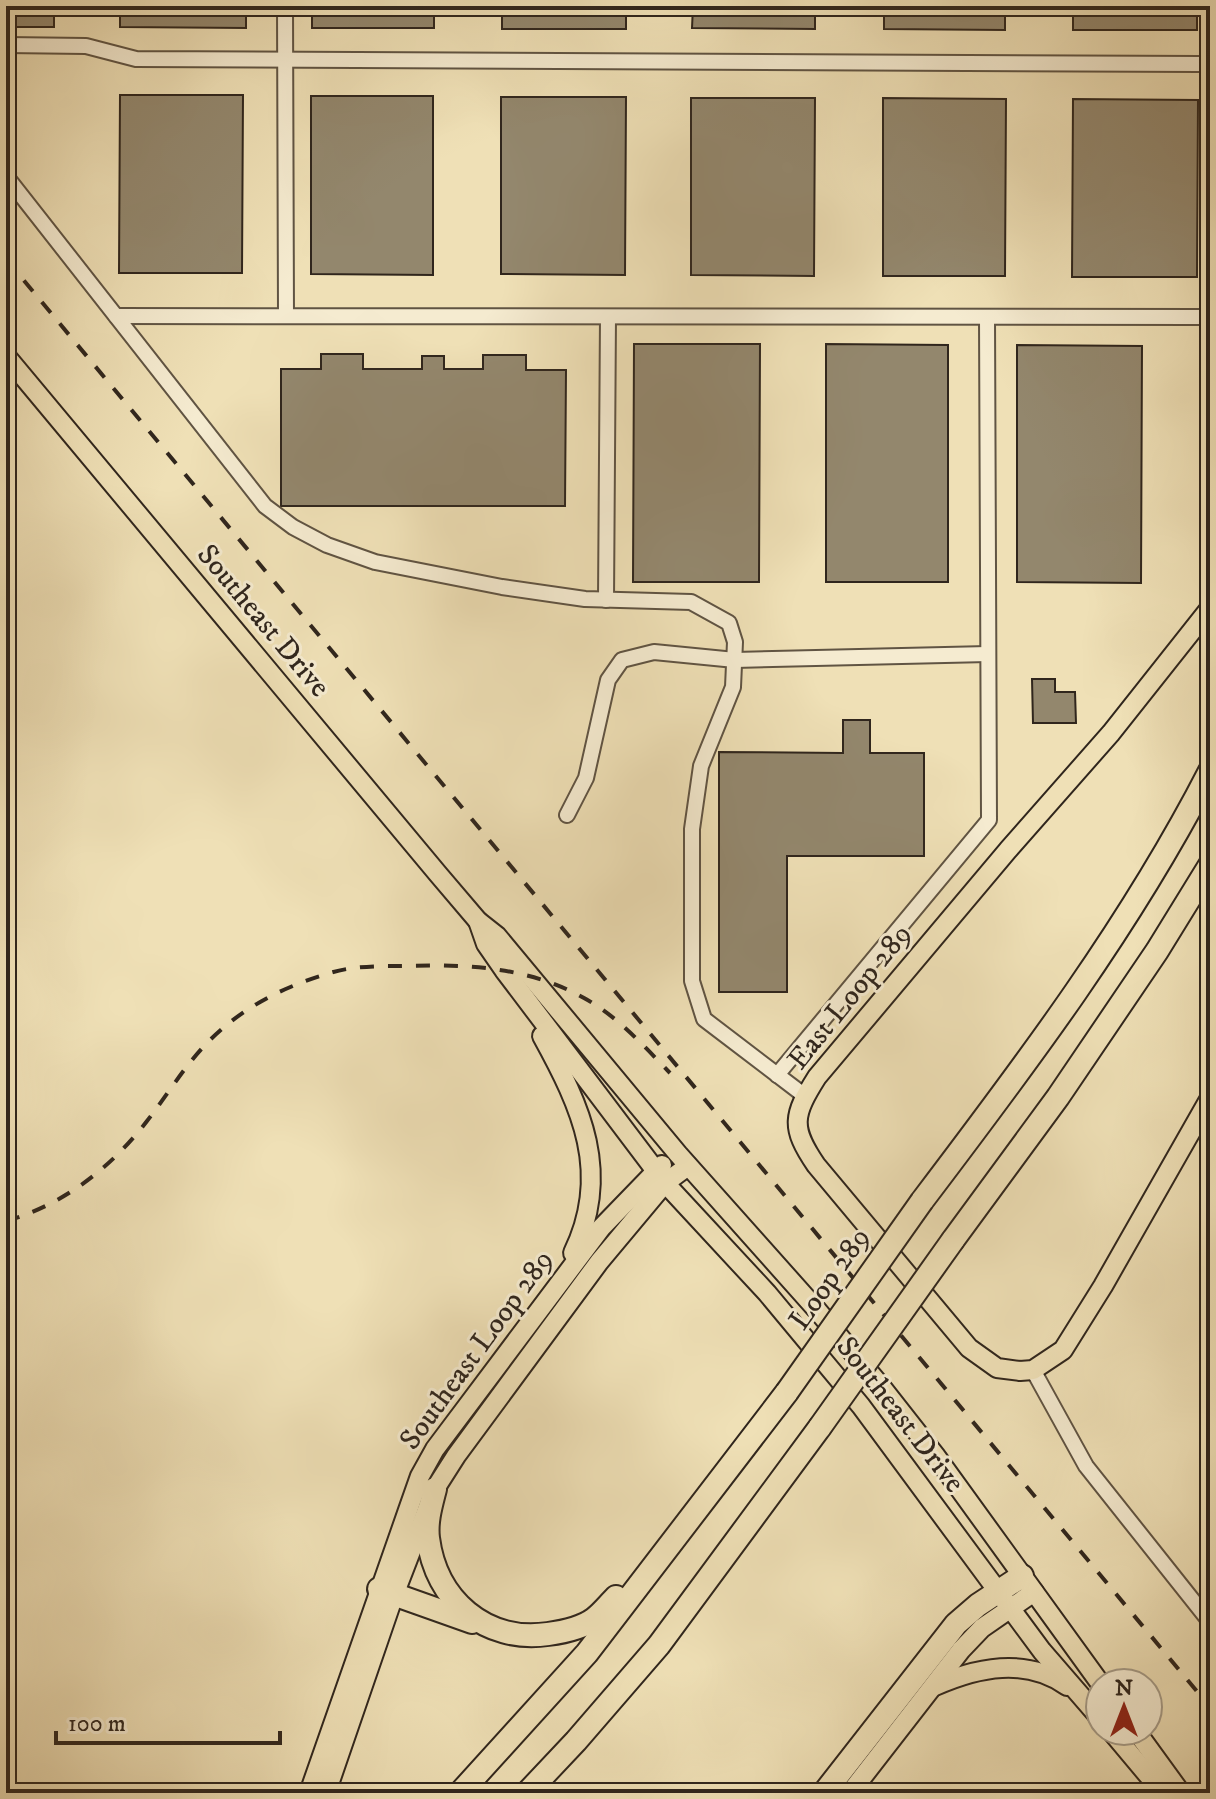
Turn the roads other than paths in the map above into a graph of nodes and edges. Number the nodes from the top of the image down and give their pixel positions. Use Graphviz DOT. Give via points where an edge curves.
graph roads {
  1 [pos="285,6"];
  2 [pos="6,45"];
  3 [pos="285,60"];
  4 [pos="1200,64"];
  5 [pos="6,176"];
  6 [pos="116,316"];
  7 [pos="286,316"];
  8 [pos="608,317"];
  9 [pos="987,317"];
  10 [pos="1199,317"];
  11 [pos="6,356"];
  12 [pos="606,600"];
  13 [pos="1210,608"];
  14 [pos="988,654"];
  15 [pos="735,660"];
  16 [pos="1210,771"];
  17 [pos="567,815"];
  18 [pos="1210,865"];
  19 [pos="478,921"];
  20 [pos="530,1003"];
  21 [pos="777,1075"];
  22 [pos="805,1096"];
  23 [pos="1210,1098"];
  24 [pos="683,1160"];
  25 [pos="660,1176"];
  26 [pos="559,1283"];
  27 [pos="1033,1370"];
  28 [pos="435,1489"];
  29 [pos="711,1493"];
  30 [pos="1028,1584"];
  31 [pos="387,1592"];
  32 [pos="1003,1600"];
  33 [pos="1208,1614"];
  34 [pos="485,1626"];
  35 [pos="1088,1667"];
  36 [pos="933,1687"];
  37 [pos="1082,1697"];
  38 [pos="1084,1699"];
  39 [pos="1124,1747"];
  40 [pos="1148,1747"];
  41 [pos="313,1791"];
  42 [pos="460,1793"];
  43 [pos="527,1793"];
  44 [pos="824,1793"];
  45 [pos="850,1793"];
  46 [pos="1163,1793"];
  47 [pos="1181,1793"];
  1 -- 3 [label="lane"];
  2 -- 3 [label="lane" via="86,46 136,59"];
  3 -- 4 [label="lane"];
  3 -- 7 [label="lane"];
  5 -- 6 [label="lane"];
  6 -- 7 [label="lane"];
  6 -- 12 [label="lane" via="265,506 293,527 375,562 502,587"];
  7 -- 8 [label="lane"];
  8 -- 9 [label="lane"];
  8 -- 12 [label="lane"];
  9 -- 10 [label="lane"];
  9 -- 14 [label="lane"];
  11 -- 19 [label="main road, Southeast Drive"];
  12 -- 15 [label="lane" via="691,602 729,623"];
  13 -- 22 [label="main road, East Loop 289"];
  14 -- 15 [label="lane"];
  14 -- 21 [label="lane" via="989,820"];
  15 -- 17 [label="lane" via="654,652 622,660 608,680 586,778"];
  15 -- 21 [label="lane" via="733,687 701,766 692,829 692,981 704,1019"];
  16 -- 29 [label="highway, Loop 289, bridge" via="1087,976"];
  18 -- 43 [label="highway, bridge" via="1058,1097 820,1427 659,1645"];
  19 -- 20 [label="main road, Southeast Drive" via="486,944"];
  19 -- 24 [label="main road, Southeast Drive" via="497,936"];
  20 -- 25 [label="main road, Southeast Drive"];
  20 -- 26 [label="main road" via="582,1118 592,1170 585,1223"];
  21 -- 22 [label="lane"];
  22 -- 27 [label="main road, East Loop 289" via="797,1123 802,1145 816,1165 969,1348 997,1368"];
  23 -- 27 [label="main road" via="1063,1350"];
  24 -- 25 [label="main road, Southeast Loop 289"];
  24 -- 30 [label="main road, Southeast Drive" via="880,1385"];
  25 -- 26 [label="main road, Southeast Loop 289" via="601,1228"];
  25 -- 28 [label="main road, Southeast Loop 289"];
  25 -- 32 [label="main road, Southeast Drive" via="861,1406"];
  26 -- 31 [label="main road, Southeast Loop 289" via="435,1449 420,1476"];
  27 -- 33 [label="lane" via="1086,1466"];
  28 -- 31 [label="main road, Southeast Loop 289"];
  28 -- 34 [label="highway" via="428,1537 441,1580 455,1602"];
  29 -- 34 [label="highway" via="593,1621 535,1636 509,1635"];
  29 -- 42 [label="highway, Loop 289" via="587,1653"];
  30 -- 32 [label="highway"];
  30 -- 35 [label="main road, Southeast Drive"];
  31 -- 34 [label="highway"];
  31 -- 41 [label="main road, Southeast Loop 289"];
  32 -- 36 [label="main road"];
  32 -- 37 [label="main road, Southeast Drive"];
  32 -- 44 [label="highway" via="956,1624"];
  36 -- 37 [label="main road" via="969,1672 1017,1668 1059,1680"];
  36 -- 45 [label="main road"];
  37 -- 38 [label="main road, Southeast Drive"];
  39 -- 46 [label="main road"];
  40 -- 47 [label="main road"];
}
